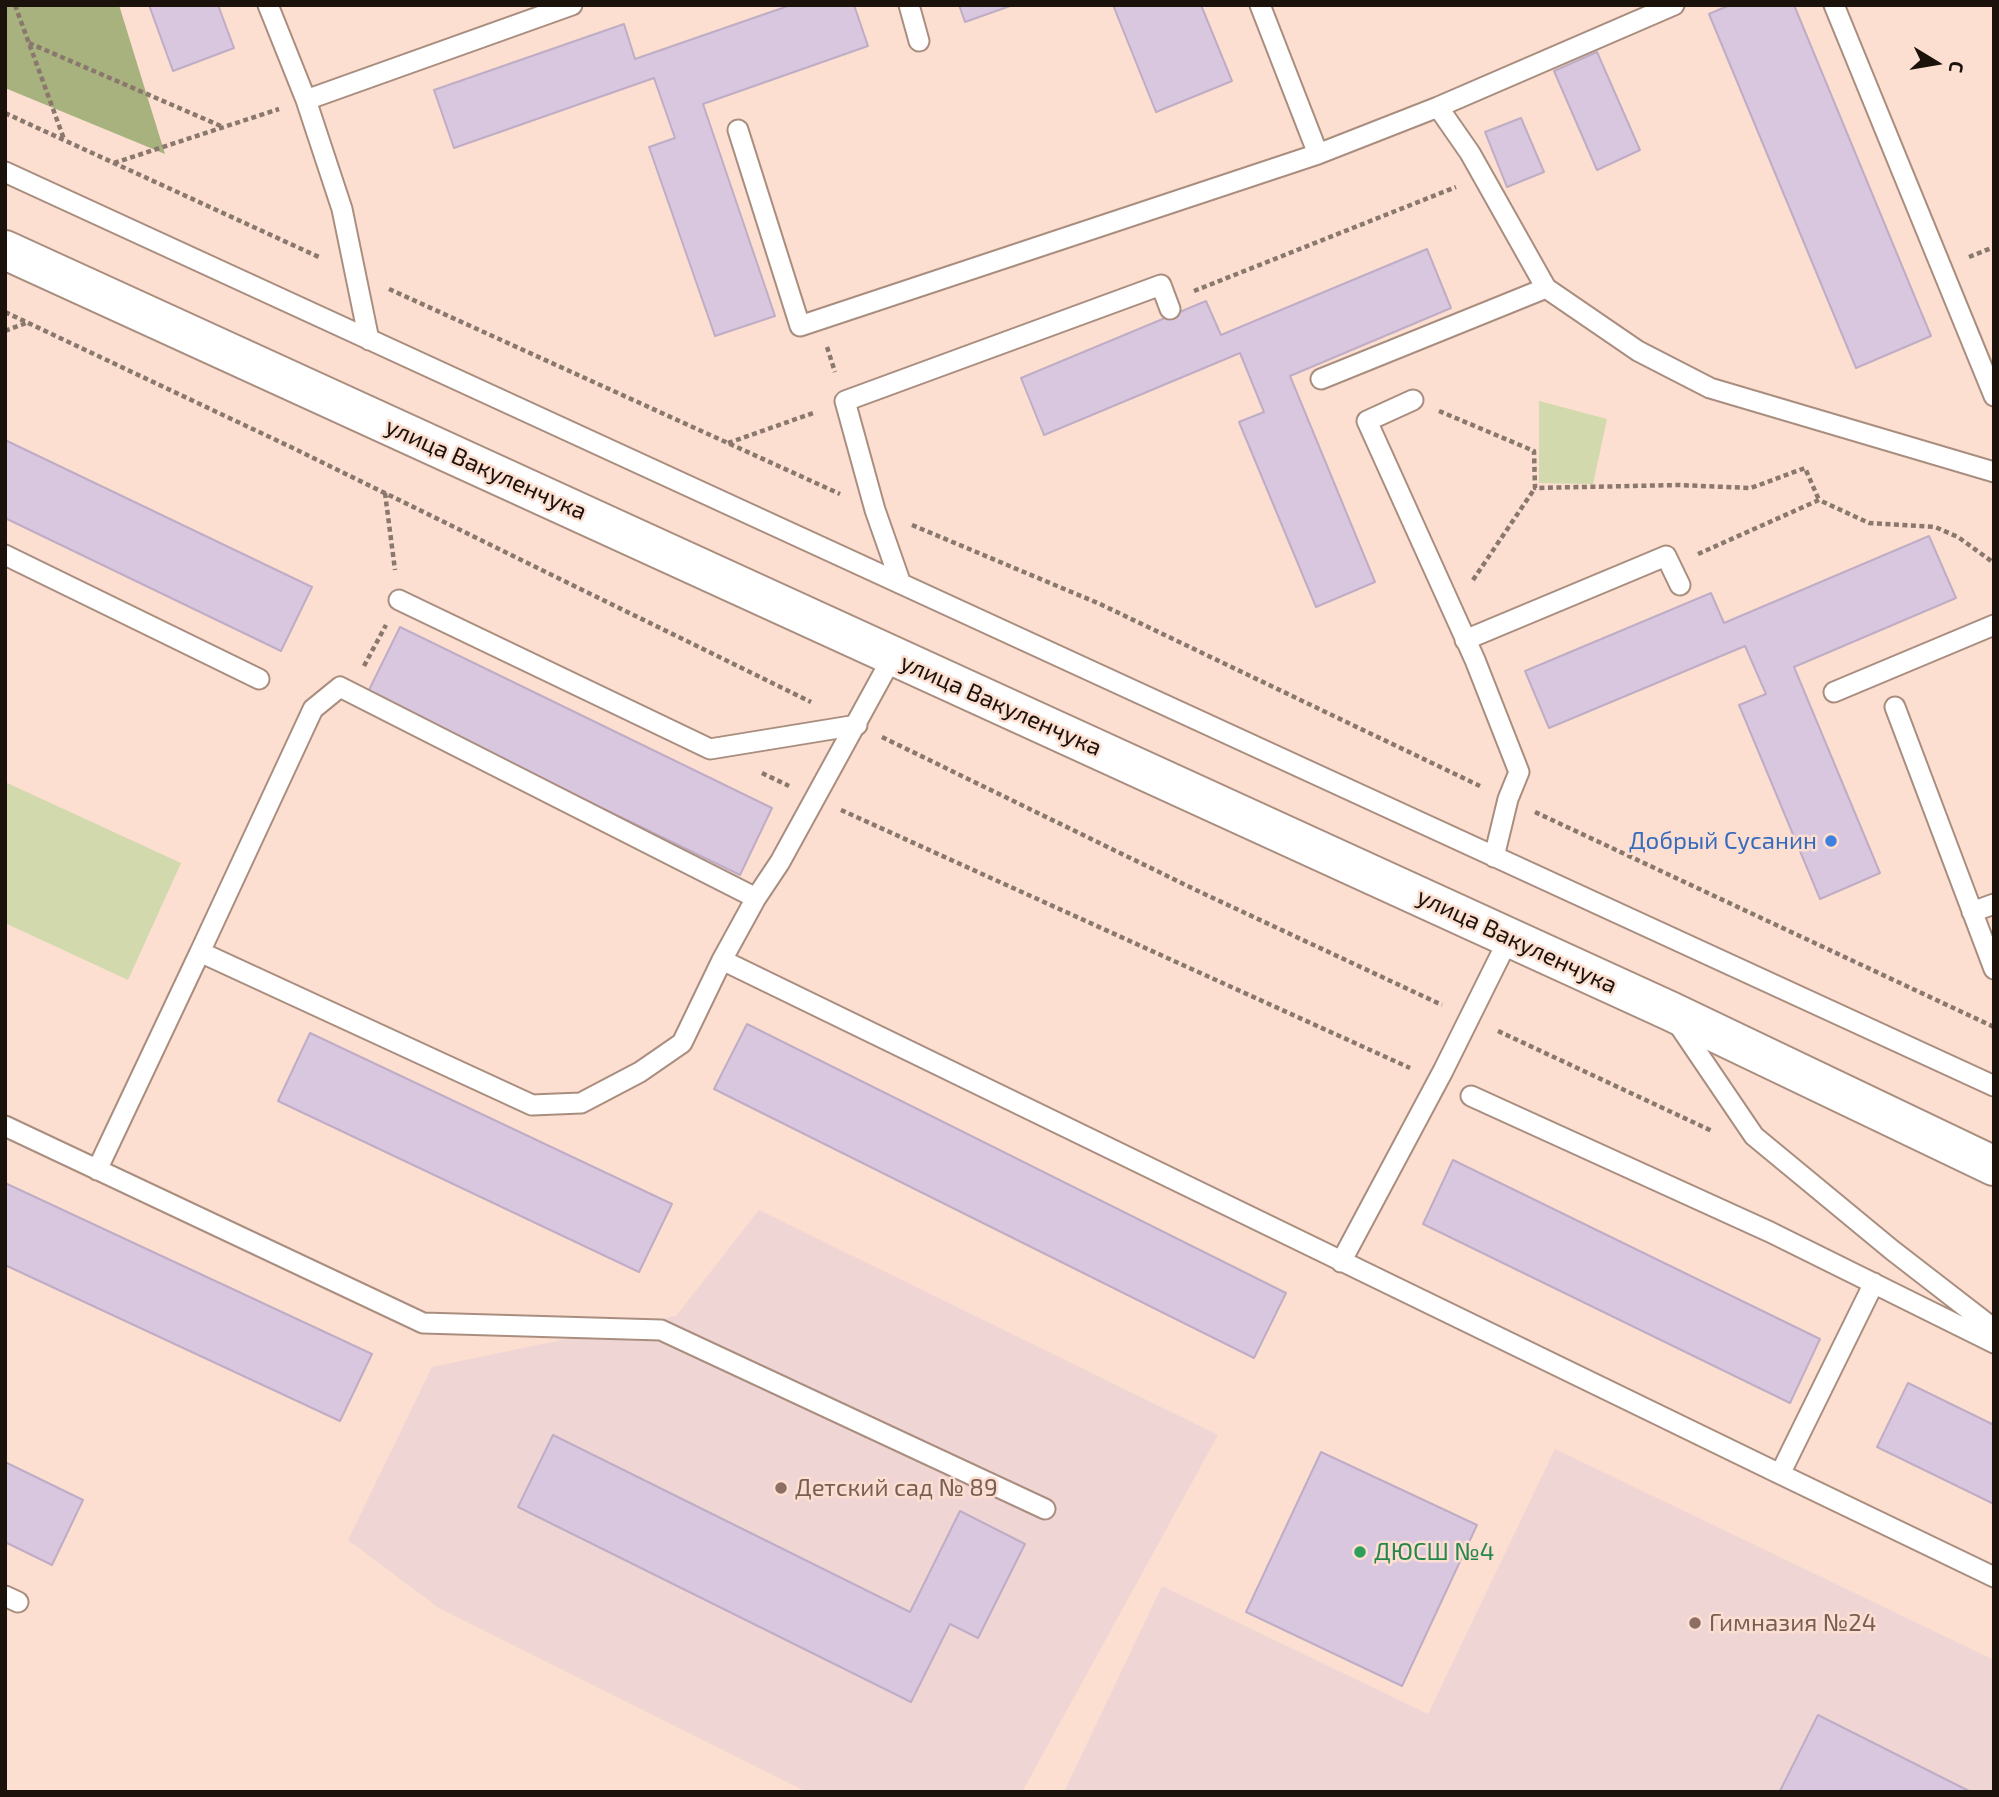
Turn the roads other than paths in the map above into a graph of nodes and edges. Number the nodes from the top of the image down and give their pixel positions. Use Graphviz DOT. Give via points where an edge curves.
graph roads {
  1 [pos="268,5"];
  2 [pos="572,5"];
  3 [pos="909,5"];
  4 [pos="1260,5"];
  5 [pos="1834,5"];
  6 [pos="1661,8"];
  7 [pos="919,41"];
  8 [pos="306,100"];
  9 [pos="1438,107"];
  10 [pos="738,130"];
  11 [pos="1318,154"];
  12 [pos="5,172"];
  13 [pos="5,250"];
  14 [pos="1546,288"];
  15 [pos="1169,305"];
  16 [pos="369,340"];
  17 [pos="1321,379"];
  18 [pos="1994,396"];
  19 [pos="1413,400"];
  20 [pos="1994,472"];
  21 [pos="5,555"];
  22 [pos="901,584"];
  23 [pos="1681,585"];
  24 [pos="399,600"];
  25 [pos="1994,625"];
  26 [pos="1465,640"];
  27 [pos="893,656"];
  28 [pos="259,679"];
  29 [pos="1834,691"];
  30 [pos="1895,707"];
  31 [pos="857,725"];
  32 [pos="1494,857"];
  33 [pos="756,898"];
  34 [pos="1994,904"];
  35 [pos="1972,912"];
  36 [pos="1509,938"];
  37 [pos="200,952"];
  38 [pos="722,960"];
  39 [pos="1994,970"];
  40 [pos="1670,1011"];
  41 [pos="1994,1086"];
  42 [pos="1471,1096"];
  43 [pos="5,1126"];
  44 [pos="1994,1166"];
  45 [pos="97,1170"];
  46 [pos="1341,1262"];
  47 [pos="1874,1283"];
  48 [pos="1994,1329"];
  49 [pos="1994,1343"];
  50 [pos="1780,1474"];
  51 [pos="1045,1509"];
  52 [pos="1994,1577"];
  1 -- 8 [label="lane"];
  2 -- 8 [label="lane"];
  3 -- 7 [label="lane"];
  4 -- 11 [label="lane"];
  5 -- 18 [label="lane"];
  6 -- 9 [label="lane"];
  8 -- 16 [label="lane" via="342,209"];
  9 -- 11 [label="lane"];
  9 -- 14 [label="lane"];
  10 -- 11 [label="lane" via="800,326"];
  12 -- 16 [label="lane"];
  13 -- 27 [label="main road, улица Вакуленчука"];
  14 -- 17 [label="lane"];
  14 -- 20 [label="lane" via="1638,351 1710,388"];
  15 -- 22 [label="lane" via="1161,285 845,401"];
  16 -- 22 [label="lane"];
  19 -- 26 [label="lane" via="1367,421"];
  21 -- 28 [label="lane"];
  22 -- 32 [label="lane"];
  23 -- 26 [label="lane" via="1666,556"];
  24 -- 31 [label="lane" via="710,749"];
  25 -- 29 [label="lane"];
  26 -- 32 [label="lane" via="1519,772"];
  27 -- 31 [label="lane"];
  27 -- 36 [label="main road, улица Вакуленчука"];
  30 -- 35 [label="lane"];
  31 -- 33 [label="lane"];
  32 -- 41 [label="lane"];
  33 -- 37 [label="lane" via="340,687 313,709"];
  33 -- 38 [label="lane"];
  34 -- 35 [label="lane"];
  35 -- 39 [label="lane"];
  36 -- 40 [label="main road, улица Вакуленчука"];
  36 -- 46 [label="lane"];
  37 -- 38 [label="lane" via="533,1105 581,1103 640,1073 682,1043"];
  37 -- 45 [label="lane"];
  38 -- 46 [label="lane"];
  40 -- 44 [label="main road, улица Вакуленчука"];
  40 -- 48 [label="lane" via="1754,1136"];
  42 -- 47 [label="lane"];
  43 -- 45 [label="lane"];
  45 -- 51 [label="lane" via="423,1323 661,1330"];
  46 -- 50 [label="lane"];
  47 -- 49 [label="lane"];
  47 -- 50 [label="lane"];
  50 -- 52 [label="lane"];
}
